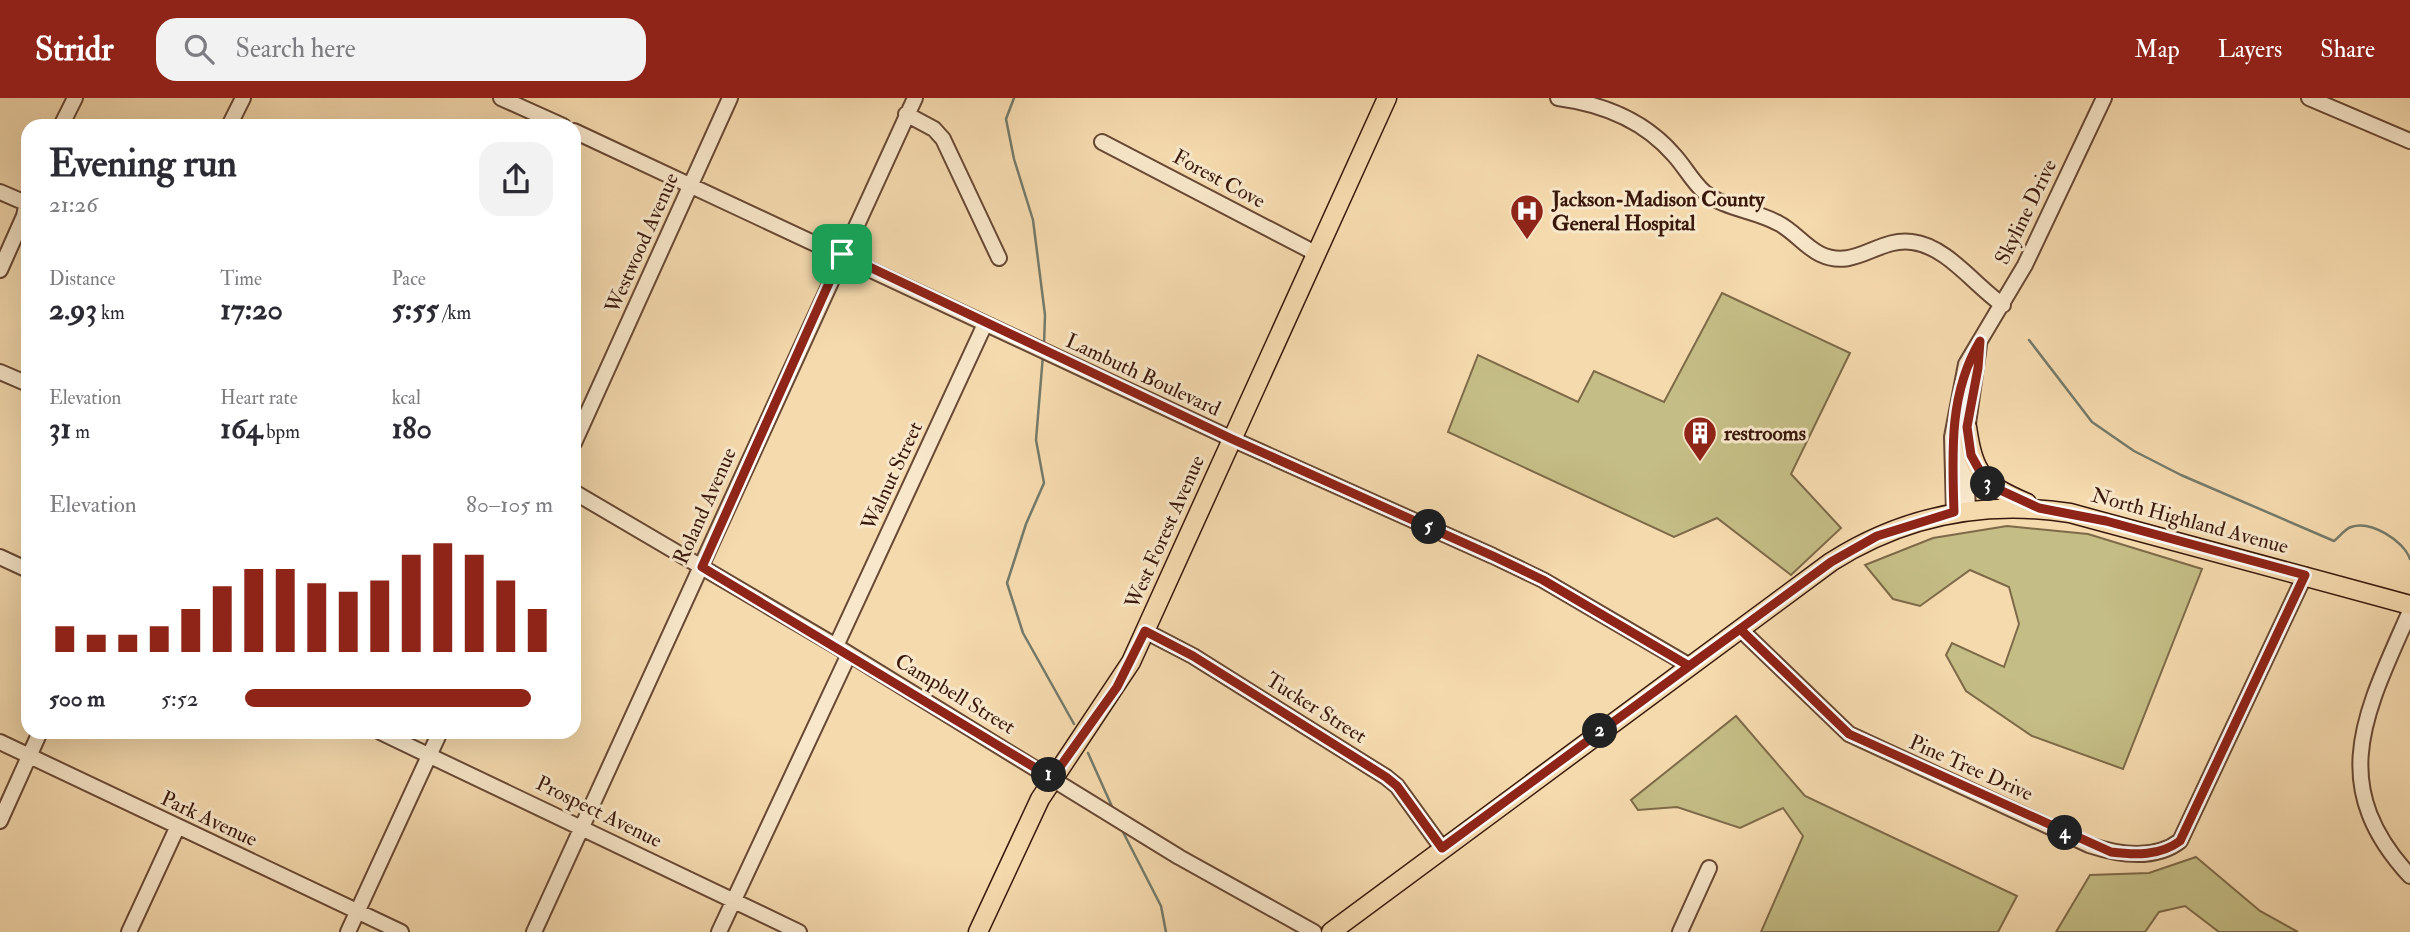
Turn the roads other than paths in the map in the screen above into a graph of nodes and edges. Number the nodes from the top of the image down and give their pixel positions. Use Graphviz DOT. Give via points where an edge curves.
graph roads {
  1 [pos="75,98"];
  2 [pos="243,98"];
  3 [pos="501,98"];
  4 [pos="730,98"];
  5 [pos="915,98"];
  6 [pos="1387,98"];
  7 [pos="1558,98"];
  8 [pos="2104,98"];
  9 [pos="2309,98"];
  10 [pos="906,114"];
  11 [pos="64,119"];
  12 [pos="232,119"];
  13 [pos="547,119"];
  14 [pos="581,134"];
  15 [pos="2410,141"];
  16 [pos="1101,142"];
  17 [pos="691,185"];
  18 [pos="0,192"];
  19 [pos="21,200"];
  20 [pos="21,223"];
  21 [pos="842,254"];
  22 [pos="1317,254"];
  23 [pos="999,258"];
  24 [pos="0,270"];
  25 [pos="2003,304"];
  26 [pos="985,324"];
  27 [pos="1980,341"];
  28 [pos="0,372"];
  29 [pos="21,381"];
  30 [pos="1967,427"];
  31 [pos="581,428"];
  32 [pos="1232,439"];
  33 [pos="581,496"];
  34 [pos="2039,508"];
  35 [pos="1961,511"];
  36 [pos="0,557"];
  37 [pos="21,563"];
  38 [pos="702,567"];
  39 [pos="2305,575"];
  40 [pos="2410,605"];
  41 [pos="2410,611"];
  42 [pos="1740,629"];
  43 [pos="1145,631"];
  44 [pos="842,650"];
  45 [pos="1689,666"];
  46 [pos="37,739"];
  47 [pos="396,739"];
  48 [pos="436,739"];
  49 [pos="0,742"];
  50 [pos="429,754"];
  51 [pos="29,755"];
  52 [pos="1052,778"];
  53 [pos="0,821"];
  54 [pos="582,827"];
  55 [pos="177,828"];
  56 [pos="1442,848"];
  57 [pos="1709,868"];
  58 [pos="2410,876"];
  59 [pos="734,900"];
  60 [pos="358,911"];
  61 [pos="129,932"];
  62 [pos="348,932"];
  63 [pos="401,932"];
  64 [pos="534,932"];
  65 [pos="719,932"];
  66 [pos="799,932"];
  67 [pos="978,932"];
  68 [pos="1314,932"];
  69 [pos="1331,932"];
  70 [pos="1680,932"];
  1 -- 11 [label="street"];
  2 -- 12 [label="street"];
  3 -- 13 [label="street"];
  4 -- 17 [label="street, Westwood Avenue"];
  5 -- 10 [label="street, Roland Avenue"];
  6 -- 22 [label="main road, West Forest Avenue"];
  7 -- 25 [label="street" via="1629,118 1654,135 1713,198 1777,222 1829,258 1842,261 1912,242 1944,257"];
  8 -- 25 [label="street, Skyline Drive"];
  9 -- 15 [label="street"];
  10 -- 21 [label="street, Roland Avenue"];
  10 -- 23 [label="street" via="943,139"];
  14 -- 17 [label="street, Lambuth Boulevard"];
  16 -- 22 [label="street, Forest Cove"];
  17 -- 21 [label="street, Lambuth Boulevard"];
  17 -- 31 [label="street, Westwood Avenue"];
  18 -- 19 [label="street"];
  20 -- 24 [label="street"];
  21 -- 26 [label="street, Lambuth Boulevard"];
  21 -- 38 [label="street, Roland Avenue"];
  22 -- 32 [label="main road, West Forest Avenue"];
  25 -- 27 [label="street, Skyline Drive"];
  26 -- 32 [label="street, Lambuth Boulevard"];
  26 -- 44 [label="street, Walnut Street"];
  27 -- 30 [label="street, Skyline Drive"];
  27 -- 35 [label="street, Skyline Drive" via="1966,364 1952,437"];
  28 -- 29 [label="street"];
  30 -- 34 [label="main road" via="1971,455 1987,484"];
  30 -- 35 [label="street, Skyline Drive"];
  32 -- 43 [label="main road, West Forest Avenue"];
  32 -- 45 [label="street, Lambuth Boulevard" via="1505,562"];
  33 -- 38 [label="street, Campbell Street"];
  34 -- 35 [label="main road, North Highland Avenue"];
  34 -- 39 [label="main road, North Highland Avenue" via="2106,521"];
  35 -- 42 [label="main road, North Highland Avenue" via="1901,526 1857,546"];
  36 -- 37 [label="street"];
  38 -- 44 [label="street, Campbell Street"];
  38 -- 54 [label="street, Roland Avenue"];
  39 -- 40 [label="main road, North Highland Avenue"];
  39 -- 42 [label="street, Pine Tree Drive" via="2180,841 2169,849 2132,855 2090,845 1866,744 1833,722"];
  41 -- 58 [label="street" via="2367,712 2360,754 2370,819 2388,852"];
  42 -- 45 [label="main road, North Highland Avenue"];
  43 -- 52 [label="main road, West Forest Avenue" via="1117,687"];
  43 -- 56 [label="street, Tucker Street" via="1386,777"];
  44 -- 52 [label="street, Campbell Street"];
  44 -- 59 [label="street, Walnut Street"];
  45 -- 56 [label="main road, North Highland Avenue"];
  46 -- 51 [label="street"];
  47 -- 50 [label="street, Prospect Avenue"];
  48 -- 50 [label="street"];
  49 -- 51 [label="street, Park Avenue"];
  50 -- 54 [label="street, Prospect Avenue"];
  50 -- 60 [label="street"];
  51 -- 53 [label="street"];
  51 -- 55 [label="street, Park Avenue"];
  52 -- 67 [label="main road, West Forest Avenue"];
  52 -- 68 [label="street, Campbell Street" via="1179,858"];
  54 -- 59 [label="street, Prospect Avenue"];
  54 -- 64 [label="street, Roland Avenue"];
  55 -- 60 [label="street, Park Avenue"];
  55 -- 61 [label="street"];
  56 -- 69 [label="main road, North Highland Avenue"];
  57 -- 70 [label="street"];
  59 -- 65 [label="street, Walnut Street"];
  59 -- 66 [label="street, Prospect Avenue"];
  60 -- 62 [label="street"];
  60 -- 63 [label="street, Park Avenue"];
}
